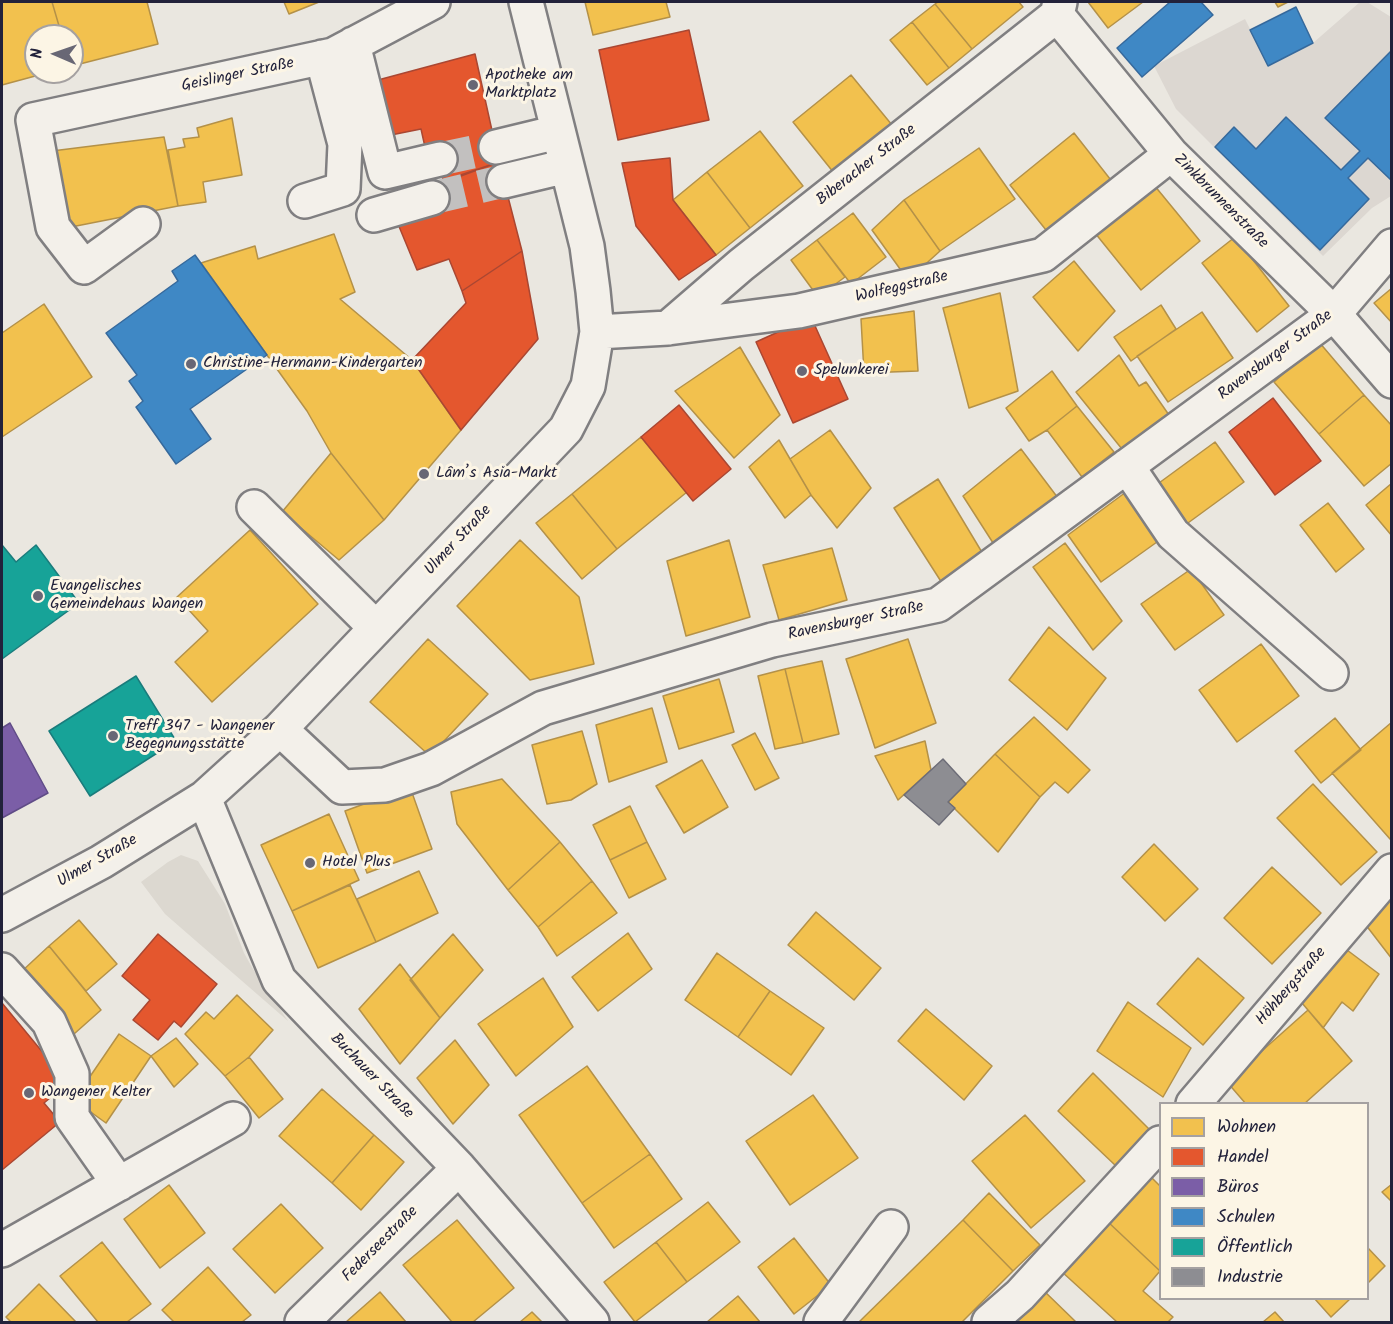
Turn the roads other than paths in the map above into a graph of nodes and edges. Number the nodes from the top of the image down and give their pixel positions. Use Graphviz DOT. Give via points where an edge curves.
graph roads {
  1 [pos="433,2"];
  2 [pos="526,2"];
  3 [pos="1059,8"];
  4 [pos="353,44"];
  5 [pos="322,57"];
  6 [pos="558,132"];
  7 [pos="496,147"];
  8 [pos="1171,154"];
  9 [pos="440,159"];
  10 [pos="567,166"];
  11 [pos="504,181"];
  12 [pos="432,198"];
  13 [pos="305,201"];
  14 [pos="374,215"];
  15 [pos="143,224"];
  16 [pos="1392,246"];
  17 [pos="1334,314"];
  18 [pos="668,328"];
  19 [pos="597,332"];
  20 [pos="1392,381"];
  21 [pos="1127,466"];
  22 [pos="254,507"];
  23 [pos="376,628"];
  24 [pos="1331,673"];
  25 [pos="279,729"];
  26 [pos="204,798"];
  27 [pos="1392,871"];
  28 [pos="2,915"];
  29 [pos="2,970"];
  30 [pos="1195,1102"];
  31 [pos="233,1119"];
  32 [pos="1159,1145"];
  33 [pos="459,1168"];
  34 [pos="119,1184"];
  35 [pos="891,1227"];
  36 [pos="2,1250"];
  37 [pos="302,1323"];
  38 [pos="592,1323"];
  39 [pos="820,1323"];
  40 [pos="989,1323"];
  1 -- 4 [label="street, Geislinger Straße"];
  2 -- 6 [label="street, Ulmer Straße"];
  3 -- 8 [label="street, Zinkbrunnenstraße"];
  3 -- 18 [label="street, Biberacher Straße"];
  4 -- 5 [label="street, Geislinger Straße"];
  4 -- 9 [label="street" via="385,172"];
  5 -- 13 [label="street" via="345,144 344,189"];
  5 -- 15 [label="street, Geislinger Straße" via="33,120 53,227 84,267"];
  6 -- 7 [label="street"];
  6 -- 10 [label="street, Ulmer Straße"];
  8 -- 17 [label="street, Zinkbrunnenstraße"];
  8 -- 18 [label="street, Wolfeggstraße" via="1043,255 799,311"];
  10 -- 11 [label="street"];
  10 -- 19 [label="street, Ulmer Straße" via="587,246"];
  12 -- 14 [label="street"];
  16 -- 17 [label="street, Ravensburger Straße"];
  17 -- 20 [label="street, Zinkbrunnenstraße"];
  17 -- 21 [label="street, Ravensburger Straße"];
  18 -- 19 [label="street, Wolfeggstraße"];
  19 -- 23 [label="street, Ulmer Straße" via="588,386 566,429"];
  21 -- 24 [label="street" via="1173,534"];
  21 -- 25 [label="street, Ravensburger Straße" via="938,605 772,640 543,708 431,769 386,785 342,787"];
  22 -- 23 [label="street"];
  23 -- 25 [label="street, Ulmer Straße"];
  25 -- 26 [label="street, Ulmer Straße"];
  26 -- 28 [label="street, Ulmer Straße" via="100,862"];
  26 -- 33 [label="street, Buchauer Straße" via="279,980"];
  27 -- 30 [label="street, Höhbergstraße"];
  29 -- 34 [label="street" via="49,1022 72,1074 72,1118"];
  31 -- 34 [label="street"];
  32 -- 40 [label="street" via="1020,1295"];
  33 -- 37 [label="street, Federseestraße"];
  33 -- 38 [label="street, Buchauer Straße"];
  34 -- 36 [label="street"];
  35 -- 39 [label="street"];
}
